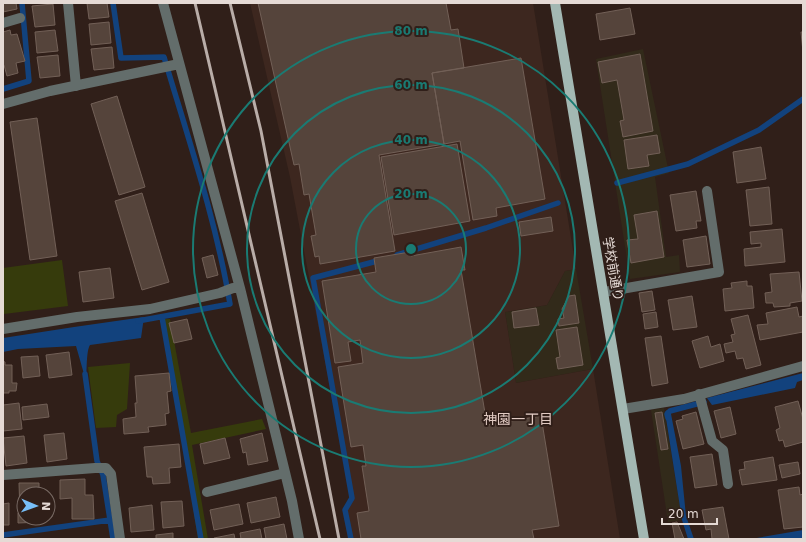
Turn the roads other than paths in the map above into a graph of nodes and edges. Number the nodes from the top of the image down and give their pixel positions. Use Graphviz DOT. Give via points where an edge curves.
graph roads {
  1 [pos="68,3"];
  2 [pos="163,3"];
  3 [pos="555,3"];
  4 [pos="20,18"];
  5 [pos="3,23"];
  6 [pos="176,65"];
  7 [pos="76,86"];
  8 [pos="3,104"];
  9 [pos="707,191"];
  10 [pos="236,288"];
  11 [pos="604,292"];
  12 [pos="3,329"];
  13 [pos="803,366"];
  14 [pos="699,394"];
  15 [pos="623,408"];
  16 [pos="285,473"];
  17 [pos="3,475"];
  18 [pos="728,484"];
  19 [pos="207,492"];
  20 [pos="120,539"];
  21 [pos="299,539"];
  22 [pos="644,539"];
  1 -- 7 [label="street"];
  2 -- 6 [label="street"];
  3 -- 11 [label="main road, 学校前通り"];
  4 -- 5 [label="street"];
  6 -- 7 [label="street"];
  6 -- 10 [label="street"];
  7 -- 8 [label="street"];
  9 -- 11 [label="street" via="719,272"];
  10 -- 12 [label="street" via="150,309"];
  10 -- 16 [label="street"];
  11 -- 15 [label="main road, 学校前通り"];
  13 -- 14 [label="street"];
  14 -- 15 [label="street" via="684,399"];
  14 -- 18 [label="street" via="712,441 724,450"];
  15 -- 22 [label="main road, 学校前通り"];
  16 -- 19 [label="street"];
  16 -- 21 [label="street"];
  17 -- 20 [label="street" via="106,468 111,474"];
}
